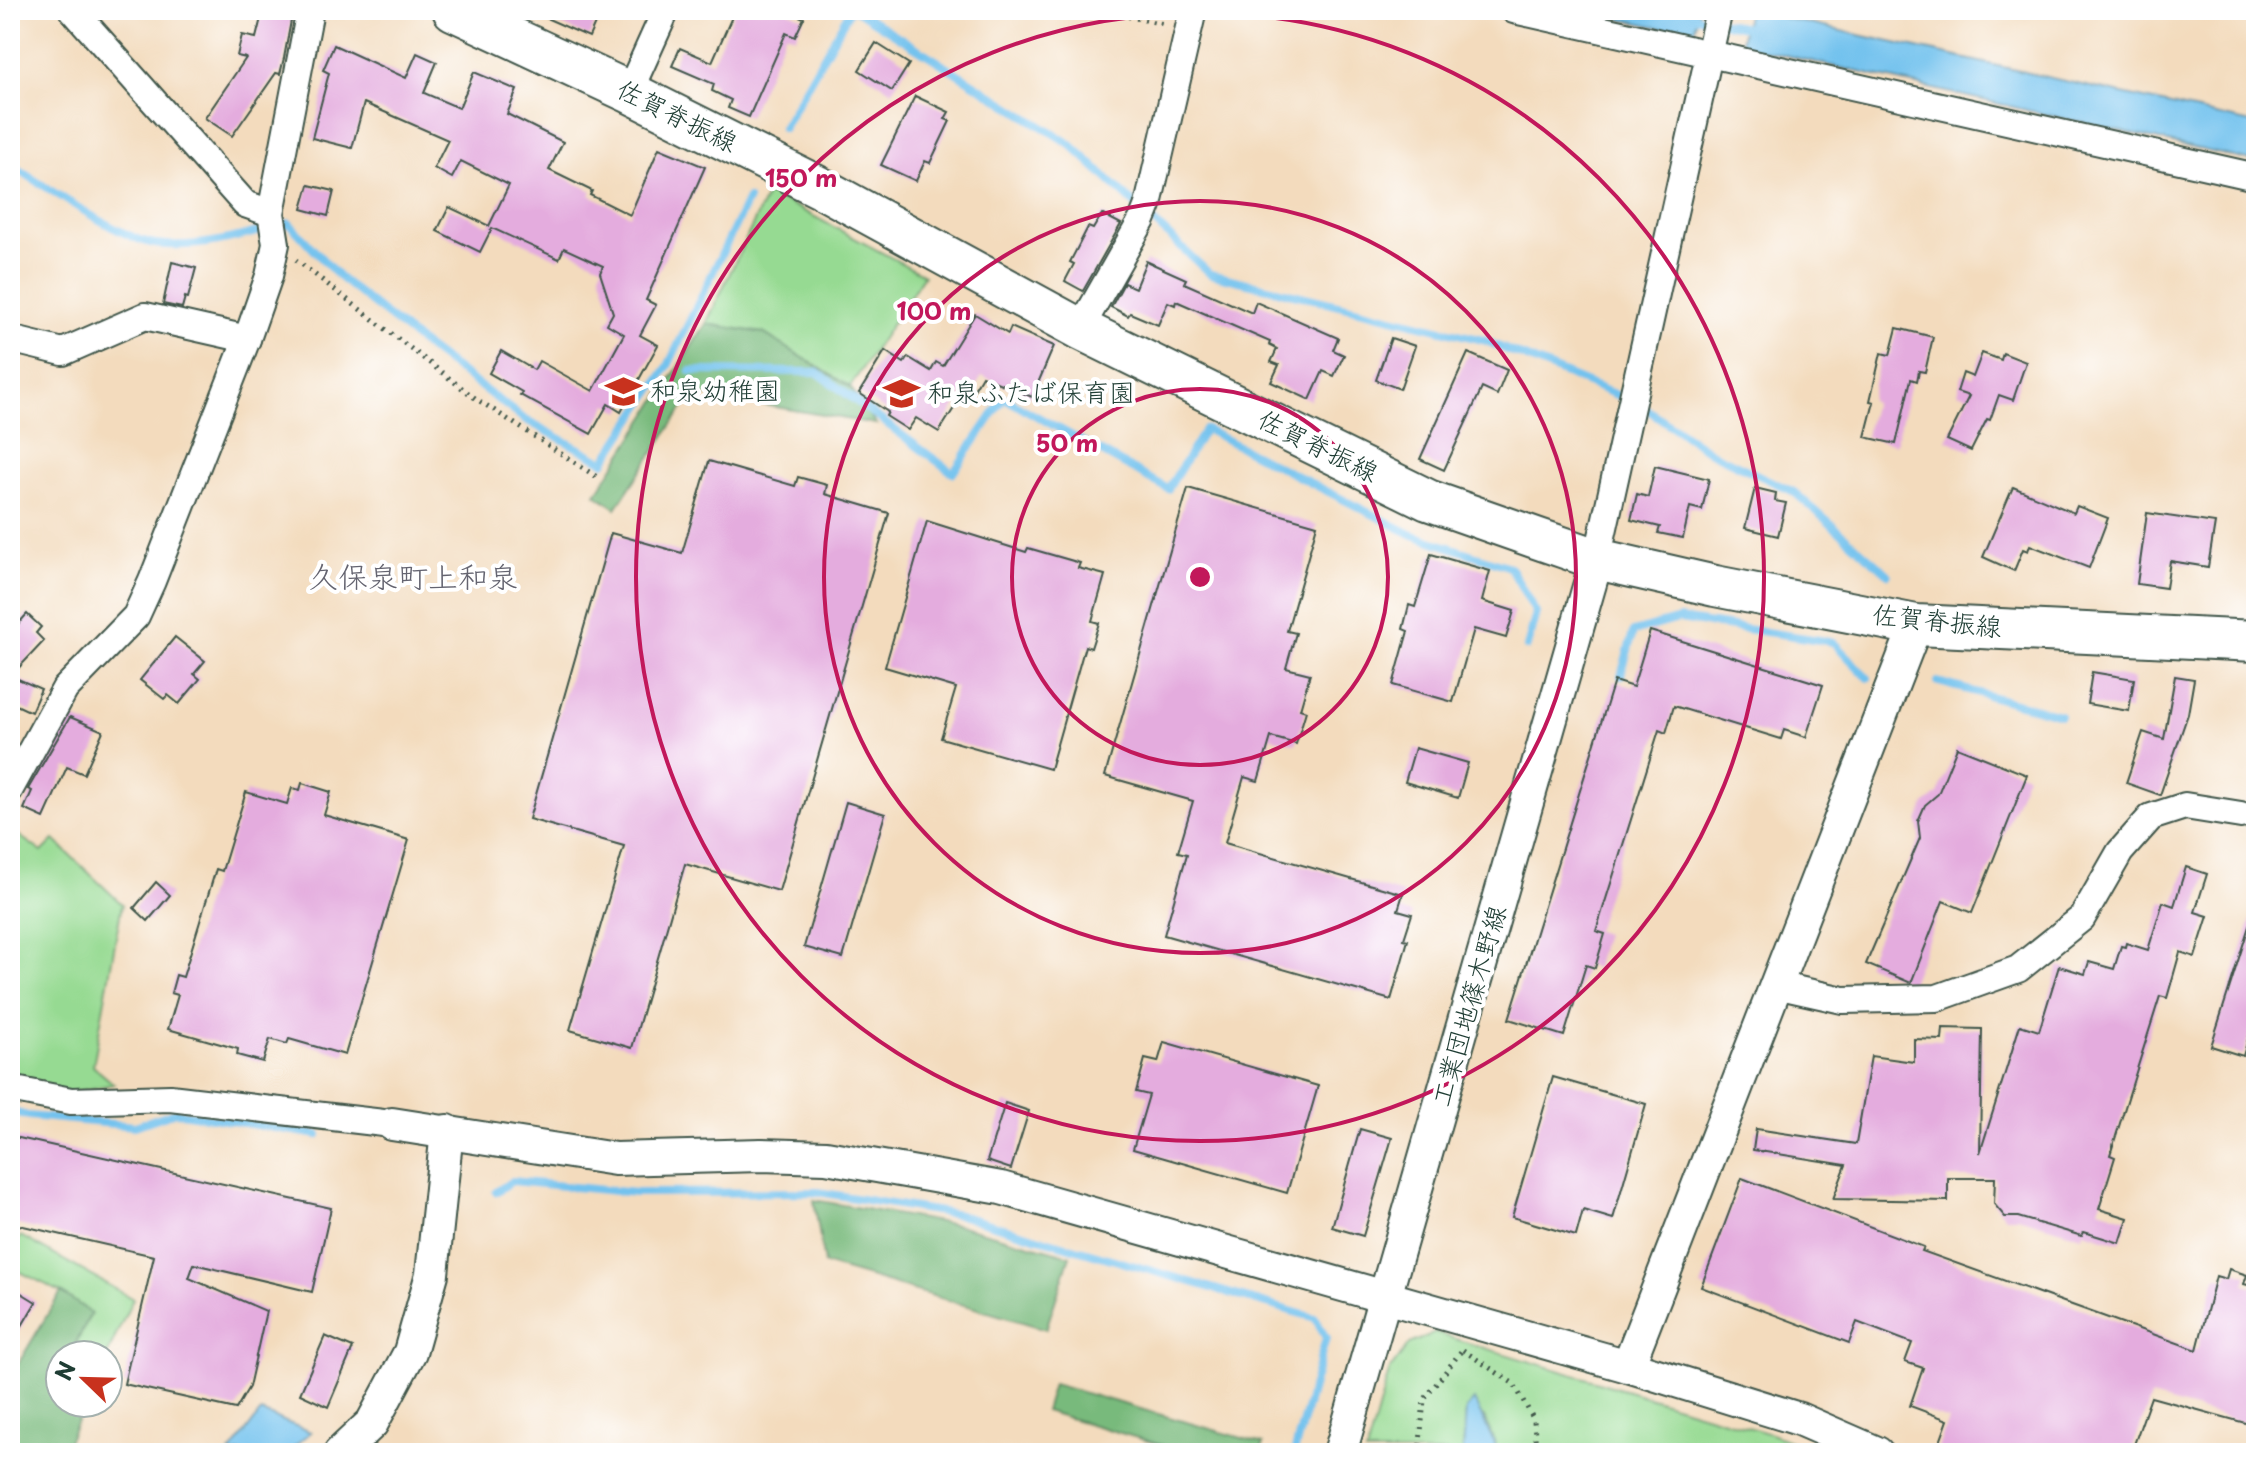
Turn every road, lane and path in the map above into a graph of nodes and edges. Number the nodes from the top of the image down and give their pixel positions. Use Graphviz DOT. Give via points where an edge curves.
graph roads {
  1 [pos="73,10"];
  2 [pos="310,10"];
  3 [pos="453,10"];
  4 [pos="666,10"];
  5 [pos="1097,10"];
  6 [pos="1514,10"];
  7 [pos="1191,20"];
  8 [pos="1715,27"];
  9 [pos="629,92"];
  10 [pos="2256,177"];
  11 [pos="271,213"];
  12 [pos="276,244"];
  13 [pos="1080,329"];
  14 [pos="10,339"];
  15 [pos="247,339"];
  16 [pos="597,477"];
  17 [pos="1597,559"];
  18 [pos="1916,625"];
  19 [pos="2256,641"];
  20 [pos="10,789"];
  21 [pos="2241,815"];
  22 [pos="1776,985"];
  23 [pos="10,1089"];
  24 [pos="392,1124"];
  25 [pos="447,1131"];
  26 [pos="1385,1297"];
  27 [pos="1452,1343"];
  28 [pos="1462,1350"];
  29 [pos="1628,1366"];
  30 [pos="340,1453"];
  31 [pos="1340,1453"];
  32 [pos="1419,1453"];
  33 [pos="1536,1453"];
  34 [pos="1877,1453"];
  1 -- 11 [label="street" via="245,204"];
  2 -- 11 [label="street"];
  3 -- 9 [label="main road, 佐賀脊振線"];
  4 -- 9 [label="street"];
  5 -- 7 [label="path"];
  6 -- 8 [label="street"];
  7 -- 13 [label="street" via="1145,213"];
  8 -- 10 [label="street"];
  8 -- 17 [label="street"];
  9 -- 13 [label="main road, 佐賀脊振線" via="825,190"];
  11 -- 12 [label="street"];
  12 -- 15 [label="street"];
  12 -- 16 [label="path" via="475,398"];
  13 -- 17 [label="main road, 佐賀脊振線" via="1428,500"];
  14 -- 15 [label="street" via="63,352 145,316"];
  15 -- 20 [label="street" via="136,616 65,689"];
  17 -- 18 [label="main road, 佐賀脊振線"];
  17 -- 26 [label="street, 工業団地篠木野線"];
  18 -- 19 [label="main road, 佐賀脊振線"];
  18 -- 22 [label="street"];
  21 -- 22 [label="street" via="2185,806 2151,817 2120,852 2082,918 2005,974 1937,998 1843,1000"];
  22 -- 29 [label="street"];
  23 -- 24 [label="street" via="71,1101 170,1098"];
  24 -- 25 [label="street"];
  25 -- 26 [label="street" via="615,1159 826,1157 940,1176 1001,1188"];
  25 -- 30 [label="street" via="432,1274 410,1352 372,1423"];
  26 -- 29 [label="street"];
  26 -- 31 [label="street, 工業団地篠木野線"];
  27 -- 28 [label="path"];
  28 -- 32 [label="path" via="1424,1400"];
  28 -- 33 [label="path" via="1514,1384 1534,1420"];
  29 -- 34 [label="street" via="1799,1419"];
}
